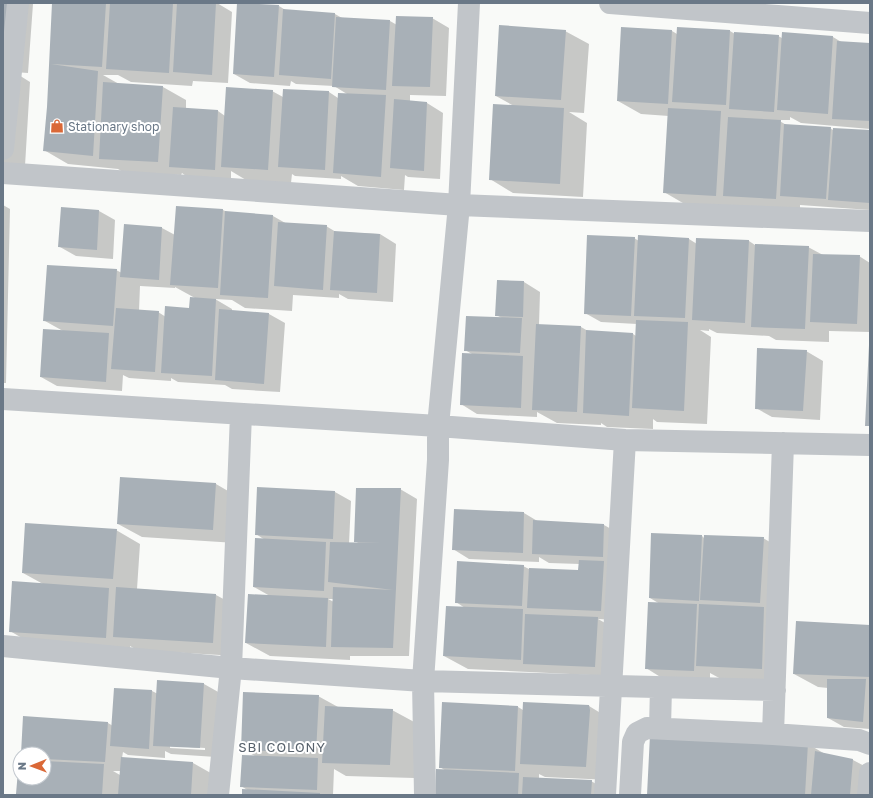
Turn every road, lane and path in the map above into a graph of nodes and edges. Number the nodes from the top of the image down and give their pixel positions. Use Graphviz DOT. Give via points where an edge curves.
graph roads {
  1 [pos="18,3"];
  2 [pos="469,3"];
  3 [pos="610,3"];
  4 [pos="870,23"];
  5 [pos="3,149"];
  6 [pos="3,173"];
  7 [pos="459,205"];
  8 [pos="870,221"];
  9 [pos="3,399"];
  10 [pos="241,414"];
  11 [pos="438,426"];
  12 [pos="625,440"];
  13 [pos="783,443"];
  14 [pos="870,445"];
  15 [pos="3,646"];
  16 [pos="231,668"];
  17 [pos="423,681"];
  18 [pos="610,686"];
  19 [pos="661,687"];
  20 [pos="775,690"];
  21 [pos="660,728"];
  22 [pos="773,734"];
  23 [pos="870,744"];
  24 [pos="870,773"];
  25 [pos="218,795"];
  26 [pos="425,795"];
  27 [pos="605,795"];
  28 [pos="630,795"];
  29 [pos="868,795"];
  1 -- 5 [label="street"];
  2 -- 7 [label="street"];
  3 -- 4 [label="street"];
  6 -- 7 [label="street"];
  7 -- 8 [label="street"];
  7 -- 11 [label="street"];
  9 -- 10 [label="street"];
  10 -- 11 [label="street"];
  10 -- 16 [label="street"];
  11 -- 12 [label="street"];
  11 -- 17 [label="street"];
  12 -- 13 [label="street"];
  12 -- 18 [label="street"];
  13 -- 14 [label="street"];
  13 -- 20 [label="street"];
  15 -- 16 [label="street"];
  16 -- 17 [label="street"];
  16 -- 25 [label="street"];
  17 -- 18 [label="street"];
  17 -- 26 [label="street"];
  18 -- 19 [label="street"];
  18 -- 27 [label="street"];
  19 -- 20 [label="street"];
  19 -- 21 [label="street"];
  20 -- 22 [label="street"];
  21 -- 22 [label="street"];
  21 -- 28 [label="street" via="647,728 637,733 633,742"];
  22 -- 23 [label="street" via="860,740"];
  24 -- 29 [label="street"];
}
